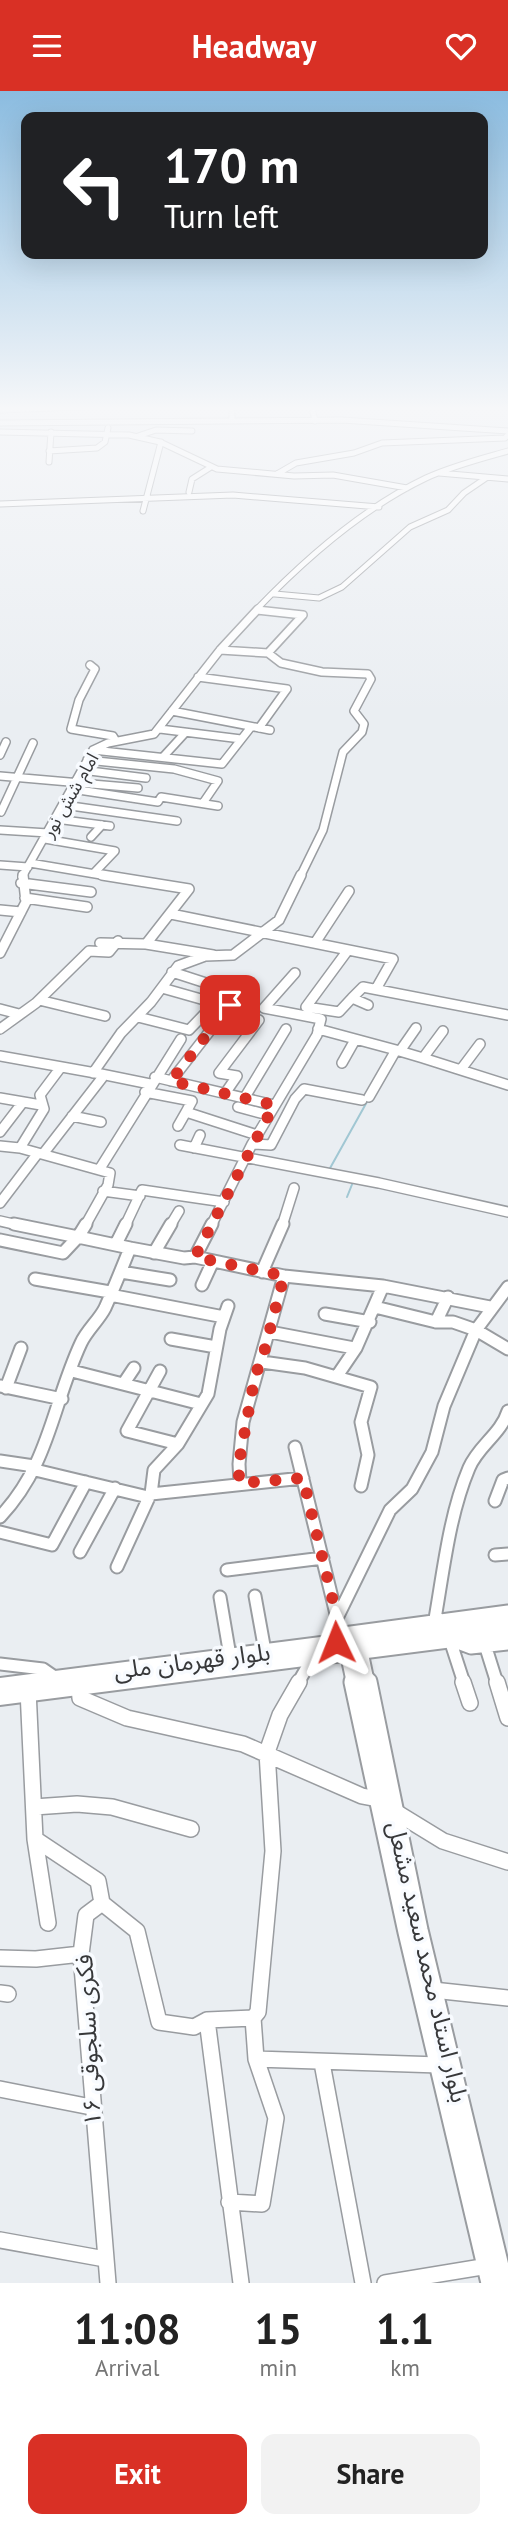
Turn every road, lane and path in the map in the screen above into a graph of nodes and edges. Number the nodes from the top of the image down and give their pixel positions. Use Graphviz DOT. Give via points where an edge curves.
graph roads {
  1 [pos="376,509"];
  2 [pos="449,509"];
  3 [pos="275,594"];
  4 [pos="257,610"];
  5 [pos="220,650"];
  6 [pos="268,653"];
  7 [pos="90,665"];
  8 [pos="198,677"];
  9 [pos="173,711"];
  10 [pos="255,728"];
  11 [pos="160,729"];
  12 [pos="270,730"];
  13 [pos="185,733"];
  14 [pos="241,739"];
  15 [pos="116,741"];
  16 [pos="6,742"];
  17 [pos="33,743"];
  18 [pos="93,750"];
  19 [pos="0,755"];
  20 [pos="163,757"];
  21 [pos="87,760"];
  22 [pos="82,770"];
  23 [pos="0,776"];
  24 [pos="18,777"];
  25 [pos="146,778"];
  26 [pos="77,781"];
  27 [pos="138,788"];
  28 [pos="72,789"];
  29 [pos="203,803"];
  30 [pos="64,805"];
  31 [pos="218,806"];
  32 [pos="108,811"];
  33 [pos="1,812"];
  34 [pos="56,819"];
  35 [pos="177,821"];
  36 [pos="102,825"];
  37 [pos="0,829"];
  38 [pos="46,836"];
  39 [pos="91,837"];
  40 [pos="0,865"];
  41 [pos="29,865"];
  42 [pos="94,873"];
  43 [pos="21,883"];
  44 [pos="349,891"];
  45 [pos="91,892"];
  46 [pos="25,898"];
  47 [pos="87,907"];
  48 [pos="0,910"];
  49 [pos="21,912"];
  50 [pos="171,914"];
  51 [pos="262,930"];
  52 [pos="2,941"];
  53 [pos="118,941"];
  54 [pos="100,943"];
  55 [pos="315,943"];
  56 [pos="146,944"];
  57 [pos="348,950"];
  58 [pos="0,953"];
  59 [pos="213,955"];
  60 [pos="172,972"];
  61 [pos="295,974"];
  62 [pos="205,983"];
  63 [pos="162,988"];
  64 [pos="376,989"];
  65 [pos="352,998"];
  66 [pos="39,1000"];
  67 [pos="230,1005"];
  68 [pos="368,1005"];
  69 [pos="0,1009"];
  70 [pos="19,1014"];
  71 [pos="508,1014"];
  72 [pos="105,1016"];
  73 [pos="138,1017"];
  74 [pos="259,1020"];
  75 [pos="416,1028"];
  76 [pos="0,1029"];
  77 [pos="286,1029"];
  78 [pos="318,1029"];
  79 [pos="443,1031"];
  80 [pos="181,1039"];
  81 [pos="355,1040"];
  82 [pos="480,1044"];
  83 [pos="398,1051"];
  84 [pos="0,1056"];
  85 [pos="424,1058"];
  86 [pos="342,1063"];
  87 [pos="61,1067"];
  88 [pos="462,1068"];
  89 [pos="97,1074"];
  90 [pos="171,1081"];
  91 [pos="150,1084"];
  92 [pos="508,1085"];
  93 [pos="226,1092"];
  94 [pos="245,1097"];
  95 [pos="0,1098"];
  96 [pos="23,1102"];
  97 [pos="41,1105"];
  98 [pos="274,1105"];
  99 [pos="238,1107"];
  100 [pos="186,1112"];
  101 [pos="268,1115"];
  102 [pos="72,1116"];
  103 [pos="101,1122"];
  104 [pos="178,1126"];
  105 [pos="0,1132"];
  106 [pos="200,1135"];
  107 [pos="255,1139"];
  108 [pos="0,1146"];
  109 [pos="180,1146"];
  110 [pos="20,1148"];
  111 [pos="194,1148"];
  112 [pos="41,1154"];
  113 [pos="245,1159"];
  114 [pos="99,1170"];
  115 [pos="294,1188"];
  116 [pos="103,1191"];
  117 [pos="140,1196"];
  118 [pos="2,1200"];
  119 [pos="224,1202"];
  120 [pos="179,1212"];
  121 [pos="508,1212"];
  122 [pos="0,1221"];
  123 [pos="78,1237"];
  124 [pos="0,1240"];
  125 [pos="116,1244"];
  126 [pos="130,1248"];
  127 [pos="153,1253"];
  128 [pos="195,1257"];
  129 [pos="213,1261"];
  130 [pos="121,1272"];
  131 [pos="262,1272"];
  132 [pos="284,1276"];
  133 [pos="36,1279"];
  134 [pos="170,1280"];
  135 [pos="202,1285"];
  136 [pos="383,1286"];
  137 [pos="508,1287"];
  138 [pos="110,1294"];
  139 [pos="448,1297"];
  140 [pos="375,1307"];
  141 [pos="490,1307"];
  142 [pos="325,1314"];
  143 [pos="370,1322"];
  144 [pos="436,1322"];
  145 [pos="476,1330"];
  146 [pos="270,1332"];
  147 [pos="171,1339"];
  148 [pos="21,1347"];
  149 [pos="216,1347"];
  150 [pos="354,1349"];
  151 [pos="508,1349"];
  152 [pos="262,1362"];
  153 [pos="134,1367"];
  154 [pos="72,1371"];
  155 [pos="160,1371"];
  156 [pos="337,1377"];
  157 [pos="124,1383"];
  158 [pos="3,1387"];
  159 [pos="148,1391"];
  160 [pos="61,1399"];
  161 [pos="201,1404"];
  162 [pos="508,1411"];
  163 [pos="178,1444"];
  164 [pos="295,1447"];
  165 [pos="0,1461"];
  166 [pos="33,1467"];
  167 [pos="303,1478"];
  168 [pos="508,1478"];
  169 [pos="86,1482"];
  170 [pos="240,1483"];
  171 [pos="361,1486"];
  172 [pos="115,1488"];
  173 [pos="149,1495"];
  174 [pos="495,1501"];
  175 [pos="0,1517"];
  176 [pos="0,1532"];
  177 [pos="80,1552"];
  178 [pos="323,1558"];
  179 [pos="117,1567"];
  180 [pos="228,1570"];
  181 [pos="255,1596"];
  182 [pos="220,1597"];
  183 [pos="508,1611"];
  184 [pos="337,1618"];
  185 [pos="508,1620"];
  186 [pos="434,1625"];
  187 [pos="508,1632"];
  188 [pos="482,1635"];
  189 [pos="450,1640"];
  190 [pos="347,1643"];
  191 [pos="508,1643"];
  192 [pos="265,1651"];
  193 [pos="229,1656"];
  194 [pos="313,1657"];
  195 [pos="0,1664"];
  196 [pos="56,1678"];
  197 [pos="0,1686"];
  198 [pos="79,1687"];
  199 [pos="28,1688"];
  200 [pos="0,1697"];
  201 [pos="470,1703"];
  202 [pos="508,1718"];
  203 [pos="267,1752"];
  204 [pos="34,1807"];
  205 [pos="384,1807"];
  206 [pos="191,1829"];
  207 [pos="35,1839"];
  208 [pos="508,1862"];
  209 [pos="102,1903"];
  210 [pos="48,1923"];
  211 [pos="81,1954"];
  212 [pos="0,1958"];
  213 [pos="433,1990"];
  214 [pos="508,1998"];
  215 [pos="253,2018"];
  216 [pos="207,2020"];
  217 [pos="256,2059"];
  218 [pos="323,2063"];
  219 [pos="439,2065"];
  220 [pos="0,2089"];
  221 [pos="91,2107"];
  222 [pos="229,2202"];
  223 [pos="0,2240"];
  224 [pos="105,2259"];
  225 [pos="495,2274"];
  226 [pos="108,2283"];
  227 [pos="241,2283"];
  228 [pos="363,2283"];
  229 [pos="385,2283"];
  1 -- 3 [label="street"];
  2 -- 3 [label="street" via="400,534 342,587 319,598"];
  3 -- 4 [label="street"];
  4 -- 5 [label="street"];
  4 -- 6 [label="street" via="303,615"];
  5 -- 6 [label="street"];
  5 -- 8 [label="street"];
  6 -- 51 [label="street" via="288,665 338,675 368,674 371,679 354,711 364,724 362,732 348,742 341,755 323,830 284,912"];
  7 -- 15 [label="street" via="95,669 71,729 113,736"];
  8 -- 9 [label="street"];
  8 -- 10 [label="street" via="287,689"];
  9 -- 10 [label="street"];
  9 -- 11 [label="street"];
  10 -- 12 [label="street"];
  10 -- 14 [label="street"];
  11 -- 13 [label="street"];
  11 -- 15 [label="street, امام شش نور" via="146,737"];
  13 -- 14 [label="street"];
  13 -- 20 [label="street"];
  14 -- 20 [label="street" via="222,764"];
  15 -- 18 [label="street, امام شش نور"];
  16 -- 19 [label="street"];
  17 -- 24 [label="street"];
  18 -- 20 [label="street"];
  18 -- 21 [label="street, امام شش نور"];
  21 -- 22 [label="street, امام شش نور"];
  21 -- 29 [label="street" via="174,769 218,781"];
  22 -- 25 [label="street"];
  22 -- 26 [label="street, امام شش نور"];
  23 -- 24 [label="street"];
  24 -- 26 [label="street"];
  24 -- 33 [label="street"];
  26 -- 27 [label="street"];
  26 -- 28 [label="street, امام شش نور"];
  28 -- 29 [label="street" via="158,802 161,797"];
  28 -- 30 [label="street, امام شش نور"];
  29 -- 31 [label="street"];
  30 -- 32 [label="street"];
  30 -- 34 [label="street, امام شش نور"];
  32 -- 35 [label="street"];
  32 -- 36 [label="street"];
  34 -- 36 [label="street"];
  34 -- 38 [label="street, امام شش نور"];
  36 -- 39 [label="street"];
  37 -- 38 [label="street"];
  38 -- 41 [label="street, امام شش نور"];
  38 -- 42 [label="street" via="115,851"];
  40 -- 41 [label="street"];
  41 -- 42 [label="street"];
  41 -- 43 [label="street, امام شش نور"];
  42 -- 50 [label="street" via="189,889"];
  43 -- 45 [label="street"];
  43 -- 46 [label="street"];
  44 -- 55 [label="street"];
  46 -- 47 [label="street"];
  46 -- 49 [label="street"];
  48 -- 49 [label="street"];
  49 -- 52 [label="street"];
  50 -- 51 [label="street"];
  50 -- 56 [label="street"];
  51 -- 55 [label="street"];
  51 -- 59 [label="street" via="233,955"];
  52 -- 58 [label="street"];
  53 -- 54 [label="street"];
  53 -- 56 [label="street"];
  53 -- 66 [label="street" via="109,953 89,951"];
  55 -- 57 [label="street"];
  56 -- 59 [label="street"];
  57 -- 64 [label="street" via="393,958"];
  57 -- 65 [label="street" via="306,1006 339,1012"];
  59 -- 60 [label="street"];
  60 -- 62 [label="street"];
  60 -- 63 [label="street"];
  61 -- 78 [label="street" via="264,1007 321,1019"];
  63 -- 73 [label="street"];
  63 -- 73 [label="street" via="215,1003 189,1030"];
  64 -- 65 [label="street" via="360,987"];
  64 -- 71 [label="street"];
  65 -- 68 [label="street"];
  66 -- 70 [label="street"];
  66 -- 72 [label="street"];
  67 -- 90 [label="street"];
  69 -- 70 [label="street"];
  70 -- 76 [label="street"];
  73 -- 89 [label="street" via="121,1033"];
  74 -- 93 [label="street" via="219,1073 237,1076"];
  75 -- 83 [label="street"];
  77 -- 94 [label="street"];
  78 -- 81 [label="street"];
  78 -- 98 [label="street" via="289,1087"];
  79 -- 85 [label="street"];
  80 -- 91 [label="street"];
  81 -- 83 [label="street"];
  81 -- 86 [label="street"];
  82 -- 88 [label="street"];
  83 -- 85 [label="street"];
  83 -- 107 [label="street" via="365,1099 304,1089 271,1145"];
  84 -- 87 [label="street"];
  85 -- 88 [label="street"];
  87 -- 89 [label="street"];
  87 -- 97 [label="street" via="40,1095"];
  88 -- 92 [label="street"];
  89 -- 91 [label="street"];
  89 -- 102 [label="street" via="102,1078"];
  90 -- 91 [label="street"];
  90 -- 93 [label="street"];
  91 -- 100 [label="street" via="192,1101"];
  91 -- 114 [label="street"];
  93 -- 94 [label="street"];
  94 -- 98 [label="street"];
  95 -- 96 [label="street"];
  96 -- 97 [label="street"];
  96 -- 105 [label="street"];
  97 -- 110 [label="street" via="44,1109"];
  98 -- 101 [label="street"];
  99 -- 101 [label="street"];
  100 -- 104 [label="street"];
  100 -- 107 [label="street"];
  101 -- 107 [label="street"];
  102 -- 103 [label="street"];
  102 -- 112 [label="street"];
  106 -- 111 [label="street"];
  107 -- 113 [label="street"];
  108 -- 110 [label="street"];
  109 -- 111 [label="street"];
  110 -- 112 [label="street"];
  111 -- 113 [label="street"];
  112 -- 114 [label="street"];
  112 -- 118 [label="street"];
  113 -- 119 [label="street"];
  113 -- 121 [label="street" via="320,1170"];
  114 -- 116 [label="street" via="110,1173"];
  115 -- 131 [label="street"];
  116 -- 117 [label="street"];
  116 -- 123 [label="street"];
  117 -- 119 [label="street" via="142,1191"];
  117 -- 125 [label="street"];
  119 -- 128 [label="street"];
  120 -- 127 [label="street"];
  122 -- 123 [label="street"];
  123 -- 124 [label="street" via="62,1253"];
  123 -- 125 [label="street"];
  125 -- 126 [label="street"];
  126 -- 127 [label="street"];
  126 -- 130 [label="street"];
  127 -- 128 [label="street"];
  128 -- 129 [label="street"];
  129 -- 131 [label="street"];
  129 -- 135 [label="street"];
  130 -- 134 [label="street"];
  130 -- 138 [label="street"];
  131 -- 132 [label="street"];
  132 -- 136 [label="street"];
  132 -- 146 [label="street"];
  133 -- 138 [label="street"];
  136 -- 139 [label="street"];
  136 -- 140 [label="street"];
  137 -- 141 [label="street"];
  138 -- 149 [label="street" via="226,1311"];
  138 -- 154 [label="street" via="81,1342"];
  139 -- 141 [label="street"];
  139 -- 144 [label="street"];
  140 -- 143 [label="street"];
  140 -- 144 [label="street"];
  141 -- 145 [label="street"];
  142 -- 143 [label="street"];
  143 -- 150 [label="street"];
  144 -- 145 [label="street"];
  145 -- 151 [label="street"];
  145 -- 184 [label="street" via="444,1406 432,1452 412,1489 390,1510"];
  146 -- 150 [label="street"];
  146 -- 152 [label="street"];
  147 -- 149 [label="street"];
  148 -- 158 [label="street"];
  149 -- 161 [label="street" via="208,1394"];
  150 -- 156 [label="street" via="346,1370"];
  152 -- 156 [label="street"];
  152 -- 170 [label="street" via="243,1432"];
  153 -- 157 [label="street"];
  154 -- 157 [label="street"];
  154 -- 160 [label="street"];
  155 -- 159 [label="street"];
  156 -- 171 [label="street" via="371,1387 361,1422 368,1455"];
  157 -- 159 [label="street"];
  158 -- 160 [label="street"];
  159 -- 161 [label="street"];
  159 -- 163 [label="street" via="127,1431"];
  160 -- 166 [label="street" via="48,1442"];
  161 -- 163 [label="street"];
  162 -- 186 [label="street" via="504,1424 470,1464 453,1513"];
  163 -- 173 [label="street" via="154,1470"];
  164 -- 167 [label="street"];
  165 -- 166 [label="street"];
  166 -- 169 [label="street"];
  166 -- 175 [label="street" via="21,1495"];
  167 -- 170 [label="street"];
  167 -- 178 [label="street"];
  168 -- 174 [label="street"];
  169 -- 172 [label="street"];
  169 -- 176 [label="street" via="52,1545"];
  170 -- 173 [label="street"];
  172 -- 173 [label="street"];
  172 -- 177 [label="street"];
  173 -- 179 [label="street"];
  178 -- 180 [label="street"];
  178 -- 184 [label="street"];
  181 -- 192 [label="street"];
  182 -- 193 [label="street"];
  183 -- 186 [label="street"];
  184 -- 190 [label="street"];
  185 -- 188 [label="highway, بلوار قهرمان ملی"];
  186 -- 188 [label="highway, بلوار قهرمان ملی"];
  186 -- 190 [label="highway, بلوار قهرمان ملی"];
  187 -- 188 [label="highway, بلوار قهرمان ملی"];
  188 -- 189 [label="highway, بلوار قهرمان ملی"];
  188 -- 191 [label="street"];
  188 -- 202 [label="street"];
  189 -- 190 [label="highway, بلوار قهرمان ملی"];
  189 -- 201 [label="street"];
  190 -- 192 [label="highway, بلوار قهرمان ملی"];
  190 -- 194 [label="highway, بلوار قهرمان ملی"];
  190 -- 205 [label="main road, بلوار استاد محمد سعید مشعل"];
  192 -- 193 [label="highway, بلوار قهرمان ملی"];
  193 -- 196 [label="highway, بلوار قهرمان ملی"];
  194 -- 198 [label="highway, بلوار قهرمان ملی"];
  194 -- 203 [label="street" via="279,1715"];
  195 -- 196 [label="street" via="43,1669"];
  196 -- 199 [label="highway, بلوار قهرمان ملی"];
  197 -- 199 [label="highway, بلوار قهرمان ملی"];
  198 -- 199 [label="highway, بلوار قهرمان ملی"];
  198 -- 203 [label="street" via="80,1698 127,1718"];
  199 -- 200 [label="highway, بلوار قهرمان ملی"];
  199 -- 204 [label="street"];
  203 -- 205 [label="street"];
  203 -- 215 [label="street" via="273,1851 258,2012"];
  204 -- 206 [label="street" via="112,1807"];
  204 -- 207 [label="street"];
  205 -- 208 [label="street" via="443,1841"];
  205 -- 213 [label="main road, بلوار استاد محمد سعید مشعل"];
  205 -- 219 [label="main road, بلوار استاد محمد سعید مشعل"];
  207 -- 209 [label="street" via="98,1881"];
  207 -- 210 [label="street"];
  209 -- 211 [label="street, فکری سلجوقی ۱۶" via="86,1915"];
  209 -- 216 [label="street" via="137,1931 159,2022 194,2027"];
  211 -- 212 [label="street"];
  211 -- 221 [label="street, فکری سلجوقی ۱۶"];
  213 -- 214 [label="street"];
  213 -- 225 [label="main road, بلوار استاد محمد سعید مشعل"];
  215 -- 216 [label="street"];
  215 -- 217 [label="street"];
  216 -- 222 [label="street"];
  217 -- 218 [label="street"];
  217 -- 222 [label="street" via="276,2118 262,2204"];
  218 -- 219 [label="street"];
  218 -- 228 [label="street"];
  219 -- 225 [label="main road, بلوار استاد محمد سعید مشعل"];
  220 -- 221 [label="street"];
  221 -- 224 [label="street, فکری سلجوقی ۱۶"];
  222 -- 227 [label="street"];
  223 -- 224 [label="street"];
  224 -- 226 [label="street, فکری سلجوقی ۱۶"];
  225 -- 229 [label="street"];
}
